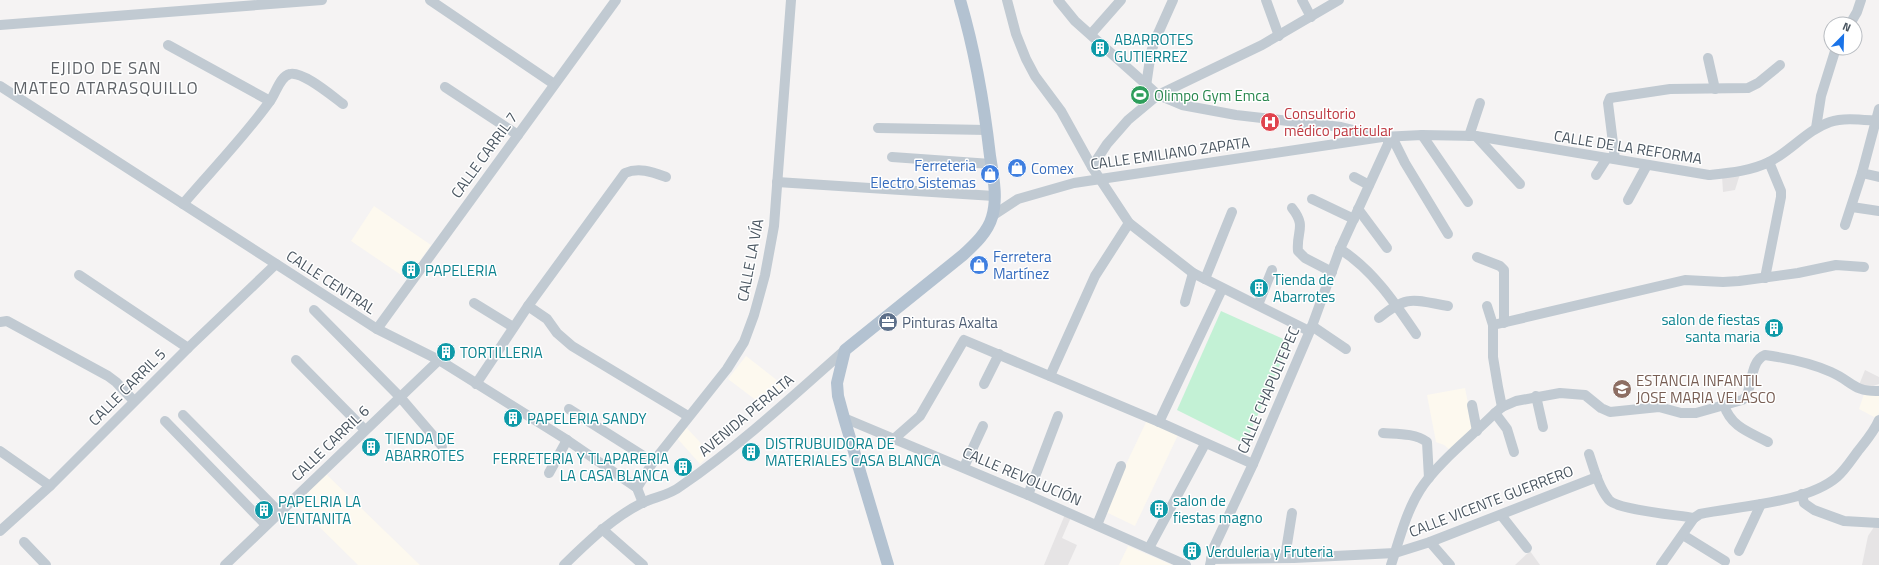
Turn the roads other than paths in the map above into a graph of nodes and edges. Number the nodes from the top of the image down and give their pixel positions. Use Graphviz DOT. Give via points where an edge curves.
graph roads {
  1 [pos="322,0"];
  2 [pos="430,0"];
  3 [pos="616,0"];
  4 [pos="792,0"];
  5 [pos="960,0"];
  6 [pos="1007,0"];
  7 [pos="1058,0"];
  8 [pos="1121,0"];
  9 [pos="1173,0"];
  10 [pos="1266,0"];
  11 [pos="1302,0"];
  12 [pos="1339,0"];
  13 [pos="1861,0"];
  14 [pos="1326,4"];
  15 [pos="1855,16"];
  16 [pos="1311,17"];
  17 [pos="0,25"];
  18 [pos="1091,34"];
  19 [pos="1279,36"];
  20 [pos="168,45"];
  21 [pos="1833,56"];
  22 [pos="1708,58"];
  23 [pos="1780,65"];
  24 [pos="554,84"];
  25 [pos="0,86"];
  26 [pos="1146,86"];
  27 [pos="445,87"];
  28 [pos="1715,89"];
  29 [pos="1158,95"];
  30 [pos="270,101"];
  31 [pos="1480,103"];
  32 [pos="343,104"];
  33 [pos="1879,109"];
  34 [pos="1878,121"];
  35 [pos="878,128"];
  36 [pos="1816,128"];
  37 [pos="987,130"];
  38 [pos="518,135"];
  39 [pos="1422,135"];
  40 [pos="1473,136"];
  41 [pos="1387,137"];
  42 [pos="892,157"];
  43 [pos="1611,159"];
  44 [pos="1768,162"];
  45 [pos="991,164"];
  46 [pos="1647,165"];
  47 [pos="1092,167"];
  48 [pos="1862,173"];
  49 [pos="1596,175"];
  50 [pos="666,176"];
  51 [pos="1354,177"];
  52 [pos="1879,177"];
  53 [pos="1101,178"];
  54 [pos="777,182"];
  55 [pos="1520,184"];
  56 [pos="1369,185"];
  57 [pos="994,196"];
  58 [pos="1312,199"];
  59 [pos="1628,200"];
  60 [pos="1468,202"];
  61 [pos="183,204"];
  62 [pos="1852,207"];
  63 [pos="1292,208"];
  64 [pos="1358,209"];
  65 [pos="1879,211"];
  66 [pos="1232,212"];
  67 [pos="992,216"];
  68 [pos="1354,219"];
  69 [pos="1129,223"];
  70 [pos="1845,225"];
  71 [pos="1448,234"];
  72 [pos="1387,248"];
  73 [pos="1340,249"];
  74 [pos="1477,257"];
  75 [pos="276,264"];
  76 [pos="1864,267"];
  77 [pos="1272,270"];
  78 [pos="1332,272"];
  79 [pos="1193,273"];
  80 [pos="79,275"];
  81 [pos="1765,278"];
  82 [pos="1205,279"];
  83 [pos="1222,288"];
  84 [pos="1185,302"];
  85 [pos="474,303"];
  86 [pos="1258,305"];
  87 [pos="1396,305"];
  88 [pos="528,306"];
  89 [pos="1448,306"];
  90 [pos="1487,306"];
  91 [pos="314,310"];
  92 [pos="1379,318"];
  93 [pos="0,322"];
  94 [pos="1498,324"];
  95 [pos="513,327"];
  96 [pos="1311,328"];
  97 [pos="377,329"];
  98 [pos="1416,334"];
  99 [pos="188,348"];
  100 [pos="1346,349"];
  101 [pos="845,350"];
  102 [pos="999,354"];
  103 [pos="296,360"];
  104 [pos="439,360"];
  105 [pos="1050,376"];
  106 [pos="476,384"];
  107 [pos="984,384"];
  108 [pos="1879,391"];
  109 [pos="1536,396"];
  110 [pos="400,397"];
  111 [pos="134,401"];
  112 [pos="1472,405"];
  113 [pos="1724,405"];
  114 [pos="570,409"];
  115 [pos="1499,410"];
  116 [pos="183,415"];
  117 [pos="688,416"];
  118 [pos="1058,416"];
  119 [pos="844,418"];
  120 [pos="1879,420"];
  121 [pos="165,421"];
  122 [pos="1159,422"];
  123 [pos="983,426"];
  124 [pos="1542,427"];
  125 [pos="365,430"];
  126 [pos="1477,431"];
  127 [pos="1383,433"];
  128 [pos="896,438"];
  129 [pos="567,440"];
  130 [pos="1768,442"];
  131 [pos="1206,444"];
  132 [pos="442,446"];
  133 [pos="0,451"];
  134 [pos="1514,452"];
  135 [pos="1590,454"];
  136 [pos="653,462"];
  137 [pos="1253,464"];
  138 [pos="1121,466"];
  139 [pos="964,467"];
  140 [pos="549,473"];
  141 [pos="1597,477"];
  142 [pos="1429,478"];
  143 [pos="50,486"];
  144 [pos="637,488"];
  145 [pos="1028,494"];
  146 [pos="1802,494"];
  147 [pos="643,503"];
  148 [pos="1761,504"];
  149 [pos="280,513"];
  150 [pos="1292,513"];
  151 [pos="1501,515"];
  152 [pos="1694,518"];
  153 [pos="1879,524"];
  154 [pos="266,525"];
  155 [pos="1097,525"];
  156 [pos="602,529"];
  157 [pos="0,531"];
  158 [pos="1683,535"];
  159 [pos="24,542"];
  160 [pos="1430,542"];
  161 [pos="1149,548"];
  162 [pos="1527,548"];
  163 [pos="1739,551"];
  164 [pos="1395,553"];
  165 [pos="1291,560"];
  166 [pos="1725,561"];
  167 [pos="1211,562"];
  168 [pos="46,565"];
  169 [pos="225,565"];
  170 [pos="564,565"];
  171 [pos="643,565"];
  172 [pos="888,565"];
  173 [pos="1186,565"];
  174 [pos="1391,565"];
  175 [pos="1450,565"];
  176 [pos="1661,565"];
  1 -- 17 [label="street"];
  2 -- 24 [label="street"];
  3 -- 24 [label="street, CALLE CARRIL 7"];
  4 -- 54 [label="street, CALLE LA VÍA"];
  5 -- 37 [label="main road" via="974,57"];
  6 -- 47 [label="street" via="1026,59 1061,111"];
  7 -- 18 [label="street" via="1075,21"];
  8 -- 18 [label="street"];
  9 -- 26 [label="street" via="1151,52"];
  10 -- 19 [label="street"];
  11 -- 16 [label="street"];
  12 -- 14 [label="street"];
  13 -- 15 [label="street"];
  14 -- 16 [label="street"];
  16 -- 19 [label="street"];
  18 -- 26 [label="street"];
  19 -- 29 [label="street"];
  20 -- 30 [label="street"];
  21 -- 36 [label="street" via="1820,96"];
  22 -- 28 [label="street"];
  23 -- 28 [label="street" via="1753,87"];
  24 -- 38 [label="street, CALLE CARRIL 7"];
  25 -- 61 [label="street, CALLE CENTRAL"];
  26 -- 29 [label="street"];
  27 -- 38 [label="street"];
  28 -- 43 [label="street" via="1670,89 1610,98 1608,103"];
  29 -- 41 [label="street" via="1182,105 1236,115 1341,127"];
  29 -- 47 [label="street" via="1128,120 1107,144"];
  30 -- 32 [label="street" via="284,78 292,74 308,80"];
  30 -- 61 [label="street"];
  31 -- 40 [label="street"];
  33 -- 34 [label="street"];
  34 -- 36 [label="street, CALLE DE LA REFORMA" via="1832,121"];
  34 -- 48 [label="street"];
  35 -- 37 [label="street"];
  36 -- 44 [label="street, CALLE DE LA REFORMA" via="1804,139"];
  37 -- 45 [label="main road"];
  38 -- 97 [label="street, CALLE CARRIL 7"];
  39 -- 40 [label="street, CALLE DE LA REFORMA"];
  39 -- 41 [label="street, CALLE DE LA REFORMA"];
  39 -- 60 [label="street"];
  40 -- 43 [label="street, CALLE DE LA REFORMA"];
  40 -- 55 [label="street"];
  41 -- 53 [label="street, CALLE EMILIANO ZAPATA"];
  41 -- 56 [label="street, CALLE CHAPULTEPEC" via="1388,144"];
  41 -- 71 [label="street"];
  42 -- 45 [label="street"];
  43 -- 46 [label="street, CALLE DE LA REFORMA"];
  43 -- 49 [label="street"];
  44 -- 46 [label="street, CALLE DE LA REFORMA" via="1743,170 1709,175"];
  44 -- 81 [label="street" via="1782,197"];
  45 -- 57 [label="main road"];
  46 -- 59 [label="street"];
  47 -- 53 [label="street"];
  48 -- 52 [label="street"];
  48 -- 62 [label="street"];
  50 -- 88 [label="street" via="643,170 625,173"];
  51 -- 56 [label="street"];
  53 -- 67 [label="street, CALLE EMILIANO ZAPATA" via="1035,193 1018,199"];
  53 -- 69 [label="street"];
  54 -- 57 [label="street"];
  54 -- 117 [label="street, CALLE LA VÍA" via="774,226 765,275 744,342 727,370"];
  56 -- 64 [label="street, CALLE CHAPULTEPEC"];
  57 -- 67 [label="main road"];
  58 -- 68 [label="street"];
  61 -- 75 [label="street, CALLE CENTRAL"];
  62 -- 65 [label="street"];
  62 -- 70 [label="street"];
  63 -- 78 [label="street" via="1301,223 1298,251 1305,258"];
  64 -- 68 [label="street, CALLE CHAPULTEPEC"];
  64 -- 72 [label="street"];
  66 -- 82 [label="street"];
  67 -- 101 [label="main road" via="974,246"];
  68 -- 73 [label="street, CALLE CHAPULTEPEC"];
  69 -- 79 [label="street"];
  69 -- 105 [label="street" via="1095,276"];
  73 -- 78 [label="street, CALLE CHAPULTEPEC"];
  73 -- 87 [label="street" via="1369,272"];
  74 -- 94 [label="street" via="1504,270"];
  75 -- 97 [label="street, CALLE CENTRAL"];
  75 -- 99 [label="street, CALLE CARRIL 5"];
  76 -- 81 [label="street" via="1836,265"];
  77 -- 86 [label="street"];
  78 -- 96 [label="street, CALLE CHAPULTEPEC"];
  79 -- 82 [label="street"];
  79 -- 84 [label="street"];
  80 -- 99 [label="street"];
  81 -- 94 [label="street" via="1723,282 1685,280"];
  82 -- 83 [label="street"];
  83 -- 86 [label="street"];
  83 -- 122 [label="street"];
  85 -- 95 [label="street"];
  86 -- 96 [label="street"];
  87 -- 89 [label="street" via="1414,300"];
  87 -- 92 [label="street"];
  87 -- 98 [label="street"];
  88 -- 95 [label="street"];
  88 -- 117 [label="street" via="547,319 557,334 572,346"];
  90 -- 94 [label="street"];
  91 -- 110 [label="street"];
  93 -- 111 [label="street" via="7,321 96,368 116,382"];
  94 -- 115 [label="street" via="1493,357"];
  95 -- 106 [label="street"];
  96 -- 100 [label="street"];
  96 -- 137 [label="street, CALLE CHAPULTEPEC"];
  97 -- 104 [label="street, CALLE CENTRAL"];
  99 -- 111 [label="street, CALLE CARRIL 5"];
  101 -- 119 [label="main road" via="837,383"];
  101 -- 147 [label="street, AVENIDA PERALTA" via="714,462 676,490"];
  102 -- 105 [label="street"];
  102 -- 107 [label="street"];
  102 -- 128 [label="street" via="963,340 920,416"];
  103 -- 125 [label="street"];
  104 -- 106 [label="street, CALLE CENTRAL"];
  104 -- 110 [label="street, CALLE CARRIL 6"];
  105 -- 122 [label="street"];
  106 -- 129 [label="street, CALLE CENTRAL"];
  108 -- 113 [label="street" via="1866,392 1831,372 1782,357 1765,355 1758,358 1746,397"];
  109 -- 113 [label="street" via="1580,394 1610,412 1659,407 1689,413"];
  109 -- 115 [label="street" via="1516,401"];
  109 -- 124 [label="street"];
  110 -- 125 [label="street, CALLE CARRIL 6"];
  110 -- 132 [label="street"];
  111 -- 143 [label="street, CALLE CARRIL 5"];
  112 -- 126 [label="street"];
  113 -- 130 [label="street" via="1731,420"];
  114 -- 136 [label="street"];
  115 -- 126 [label="street"];
  115 -- 134 [label="street"];
  116 -- 149 [label="street"];
  117 -- 136 [label="street, CALLE LA VÍA"];
  118 -- 145 [label="street"];
  119 -- 128 [label="street, CALLE REVOLUCIÓN"];
  119 -- 172 [label="main road"];
  120 -- 146 [label="street" via="1838,477 1824,486"];
  121 -- 154 [label="street"];
  122 -- 131 [label="street"];
  123 -- 139 [label="street"];
  125 -- 149 [label="street, CALLE CARRIL 6"];
  126 -- 142 [label="street"];
  127 -- 142 [label="street" via="1413,435 1427,442"];
  128 -- 139 [label="street, CALLE REVOLUCIÓN"];
  129 -- 140 [label="street"];
  129 -- 144 [label="street, CALLE CENTRAL"];
  131 -- 137 [label="street"];
  131 -- 161 [label="street"];
  133 -- 143 [label="street"];
  135 -- 141 [label="street"];
  136 -- 144 [label="street, CALLE LA VÍA"];
  137 -- 167 [label="street, CALLE CHAPULTEPEC" via="1214,547"];
  138 -- 155 [label="street"];
  139 -- 145 [label="street, CALLE REVOLUCIÓN"];
  141 -- 151 [label="street, CALLE VICENTE GUERRERO"];
  141 -- 152 [label="street" via="1613,503"];
  142 -- 164 [label="street" via="1419,492"];
  143 -- 157 [label="street, CALLE CARRIL 5"];
  144 -- 147 [label="street"];
  145 -- 155 [label="street, CALLE REVOLUCIÓN"];
  146 -- 148 [label="street"];
  146 -- 153 [label="street" via="1804,503 1814,510 1844,521"];
  147 -- 156 [label="street, AVENIDA PERALTA"];
  148 -- 152 [label="street" via="1700,514"];
  148 -- 163 [label="street"];
  149 -- 154 [label="street, CALLE CARRIL 6"];
  150 -- 165 [label="street"];
  151 -- 160 [label="street, CALLE VICENTE GUERRERO"];
  151 -- 162 [label="street"];
  152 -- 158 [label="street"];
  154 -- 169 [label="street, CALLE CARRIL 6"];
  155 -- 161 [label="street, CALLE REVOLUCIÓN"];
  156 -- 170 [label="street, AVENIDA PERALTA"];
  156 -- 171 [label="street"];
  158 -- 166 [label="street"];
  158 -- 176 [label="street"];
  159 -- 168 [label="street"];
  160 -- 164 [label="street, CALLE VICENTE GUERRERO"];
  160 -- 175 [label="street"];
  161 -- 173 [label="street, CALLE REVOLUCIÓN"];
  164 -- 165 [label="street, CALLE VICENTE GUERRERO"];
  164 -- 174 [label="street"];
  165 -- 167 [label="street, CALLE VICENTE GUERRERO"];
}
